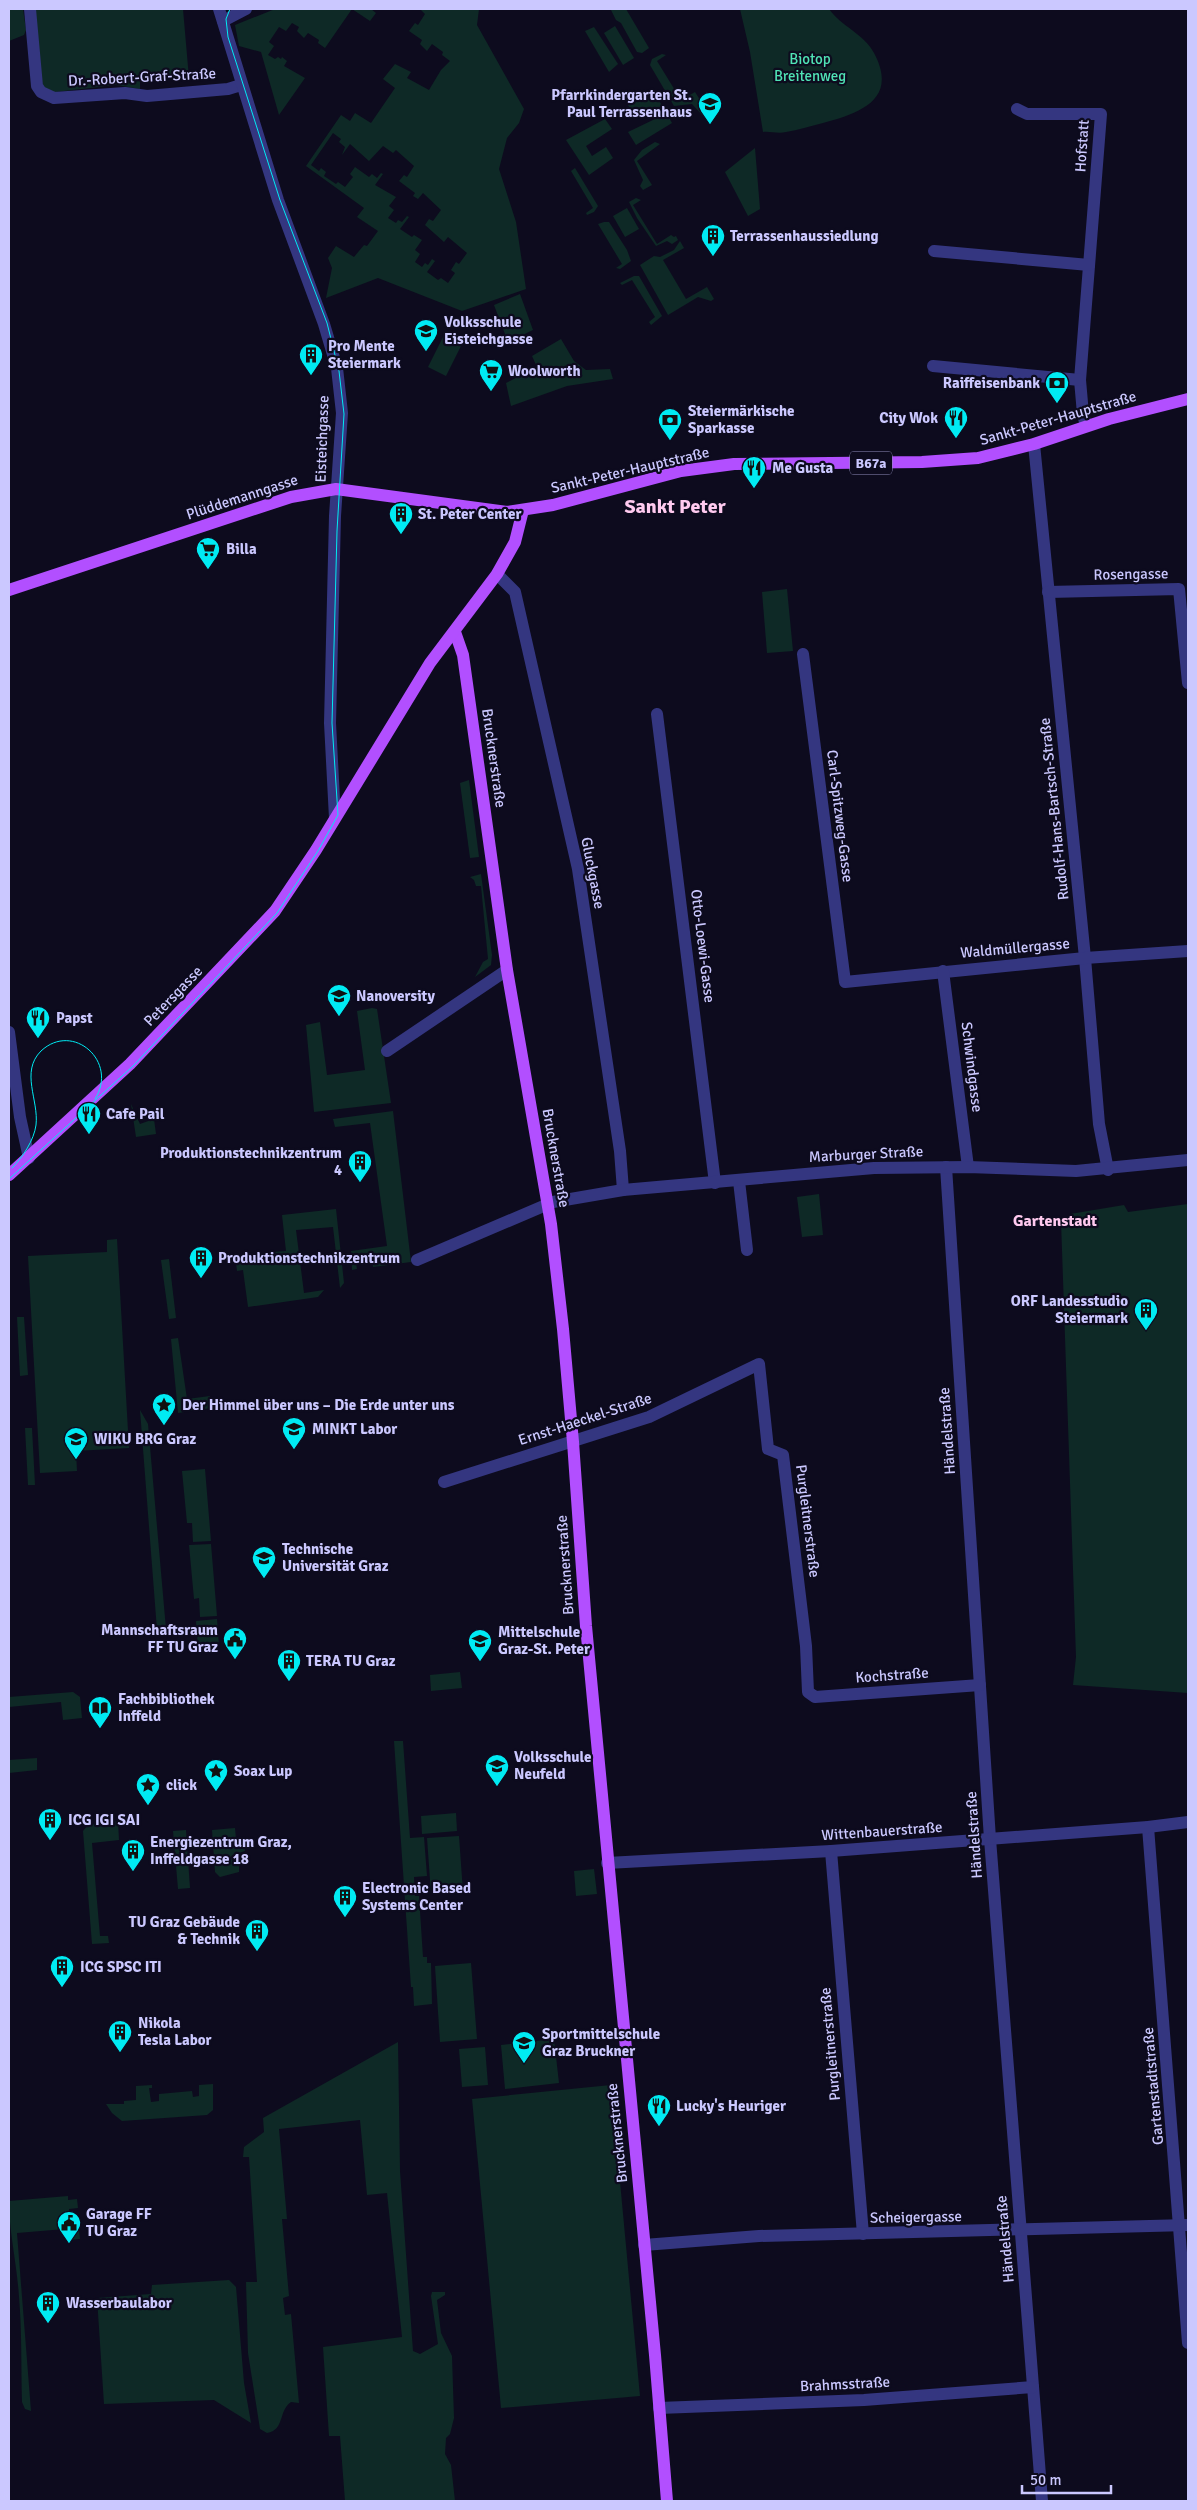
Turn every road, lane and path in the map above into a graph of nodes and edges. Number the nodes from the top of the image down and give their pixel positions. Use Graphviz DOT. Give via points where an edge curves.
graph roads {
  1 [pos="30,9"];
  2 [pos="246,9"];
  3 [pos="221,15"];
  4 [pos="241,85"];
  5 [pos="1018,109"];
  6 [pos="934,251"];
  7 [pos="1089,265"];
  8 [pos="933,366"];
  9 [pos="1080,380"];
  10 [pos="1188,399"];
  11 [pos="1086,426"];
  12 [pos="1034,444"];
  13 [pos="336,489"];
  14 [pos="522,510"];
  15 [pos="497,574"];
  16 [pos="9,590"];
  17 [pos="1048,592"];
  18 [pos="455,632"];
  19 [pos="803,654"];
  20 [pos="1188,683"];
  21 [pos="657,714"];
  22 [pos="335,818"];
  23 [pos="1188,951"];
  24 [pos="1085,958"];
  25 [pos="507,970"];
  26 [pos="943,971"];
  27 [pos="845,982"];
  28 [pos="9,1032"];
  29 [pos="387,1051"];
  30 [pos="29,1158"];
  31 [pos="1188,1160"];
  32 [pos="968,1166"];
  33 [pos="946,1167"];
  34 [pos="1108,1170"];
  35 [pos="9,1175"];
  36 [pos="739,1181"];
  37 [pos="716,1182"];
  38 [pos="623,1190"];
  39 [pos="547,1205"];
  40 [pos="747,1250"];
  41 [pos="417,1260"];
  42 [pos="759,1364"];
  43 [pos="574,1442"];
  44 [pos="444,1482"];
  45 [pos="980,1685"];
  46 [pos="808,1692"];
  47 [pos="1188,1822"];
  48 [pos="1148,1827"];
  49 [pos="990,1839"];
  50 [pos="831,1851"];
  51 [pos="607,1864"];
  52 [pos="1184,2225"];
  53 [pos="1020,2230"];
  54 [pos="862,2234"];
  55 [pos="644,2245"];
  56 [pos="1188,2343"];
  57 [pos="1033,2387"];
  58 [pos="659,2408"];
  59 [pos="666,2501"];
  60 [pos="1042,2501"];
  1 -- 4 [label="street, Dr.-Robert-Graf-Straße" via="37,86 48,97 125,93 147,96"];
  2 -- 3 [label="street"];
  3 -- 4 [label="street, Eisteichgasse"];
  4 -- 13 [label="street, Eisteichgasse" via="335,358 342,413"];
  5 -- 7 [label="street, Hofstatt" via="1027,114 1101,114"];
  6 -- 7 [label="street"];
  7 -- 9 [label="street, Hofstatt"];
  8 -- 9 [label="street"];
  9 -- 11 [label="street, Hofstatt"];
  10 -- 11 [label="main road, Sankt-Peter-Hauptstraße / B67a"];
  11 -- 12 [label="main road, Sankt-Peter-Hauptstraße / B67a"];
  12 -- 14 [label="main road, Sankt-Peter-Hauptstraße / B67a" via="978,458 922,462 734,464 700,468"];
  12 -- 17 [label="street, Rudolf-Hans-Bartsch-Straße"];
  13 -- 14 [label="main road, Plüddemanngasse / B67a" via="492,511"];
  13 -- 16 [label="main road, Plüddemanngasse / B67a" via="291,497"];
  13 -- 22 [label="street, Eisteichgasse" via="330,723"];
  14 -- 15 [label="main road" via="515,542"];
  15 -- 18 [label="main road"];
  15 -- 38 [label="street, Gluckgasse" via="515,592 578,869"];
  17 -- 20 [label="street, Rosengasse" via="1179,589"];
  17 -- 24 [label="street, Rudolf-Hans-Bartsch-Straße"];
  18 -- 22 [label="main road" via="430,663"];
  18 -- 25 [label="main road, Brucknerstraße" via="464,665"];
  19 -- 27 [label="street, Carl-Spitzweg-Gasse"];
  21 -- 37 [label="street, Otto-Loewi-Gasse"];
  22 -- 30 [label="main road, Petersgasse" via="299,876 262,924 133,1061"];
  23 -- 24 [label="street, Waldmüllergasse"];
  24 -- 26 [label="street, Waldmüllergasse"];
  24 -- 34 [label="street, Rudolf-Hans-Bartsch-Straße" via="1099,1124"];
  25 -- 29 [label="street"];
  25 -- 39 [label="main road, Brucknerstraße"];
  26 -- 27 [label="street, Waldmüllergasse"];
  26 -- 32 [label="street, Schwindgasse"];
  28 -- 30 [label="street"];
  30 -- 35 [label="main road, Petersgasse"];
  31 -- 34 [label="street, Marburger Straße"];
  32 -- 33 [label="street, Marburger Straße"];
  32 -- 34 [label="street, Marburger Straße"];
  33 -- 36 [label="street, Marburger Straße" via="827,1171"];
  33 -- 45 [label="street, Händelstraße"];
  36 -- 37 [label="street, Marburger Straße"];
  36 -- 40 [label="street"];
  37 -- 38 [label="street, Marburger Straße"];
  38 -- 39 [label="street, Marburger Straße"];
  39 -- 41 [label="street, Marburger Straße"];
  39 -- 43 [label="main road, Brucknerstraße"];
  42 -- 43 [label="street, Ernst-Haeckel-Straße" via="649,1417"];
  42 -- 46 [label="street, Purgleitnerstraße" via="768,1449 783,1455 805,1637"];
  43 -- 44 [label="street, Ernst-Haeckel-Straße"];
  43 -- 51 [label="main road, Brucknerstraße" via="585,1615"];
  45 -- 46 [label="street, Kochstraße" via="815,1697"];
  45 -- 49 [label="street, Händelstraße"];
  47 -- 48 [label="street, Wittenbauerstraße"];
  48 -- 49 [label="street, Wittenbauerstraße"];
  48 -- 52 [label="street, Gartenstadtstraße"];
  49 -- 50 [label="street, Wittenbauerstraße"];
  49 -- 53 [label="street, Händelstraße"];
  50 -- 51 [label="street, Wittenbauerstraße"];
  50 -- 54 [label="street, Purgleitnerstraße"];
  51 -- 55 [label="main road, Brucknerstraße"];
  52 -- 53 [label="street, Scheigergasse"];
  52 -- 56 [label="street, Gartenstadtstraße"];
  53 -- 54 [label="street, Scheigergasse"];
  53 -- 57 [label="street, Händelstraße"];
  54 -- 55 [label="street, Scheigergasse" via="759,2236"];
  55 -- 58 [label="main road, Brucknerstraße"];
  57 -- 58 [label="street, Brahmsstraße" via="864,2400"];
  57 -- 60 [label="street, Händelstraße"];
  58 -- 59 [label="main road, Brucknerstraße"];
}
